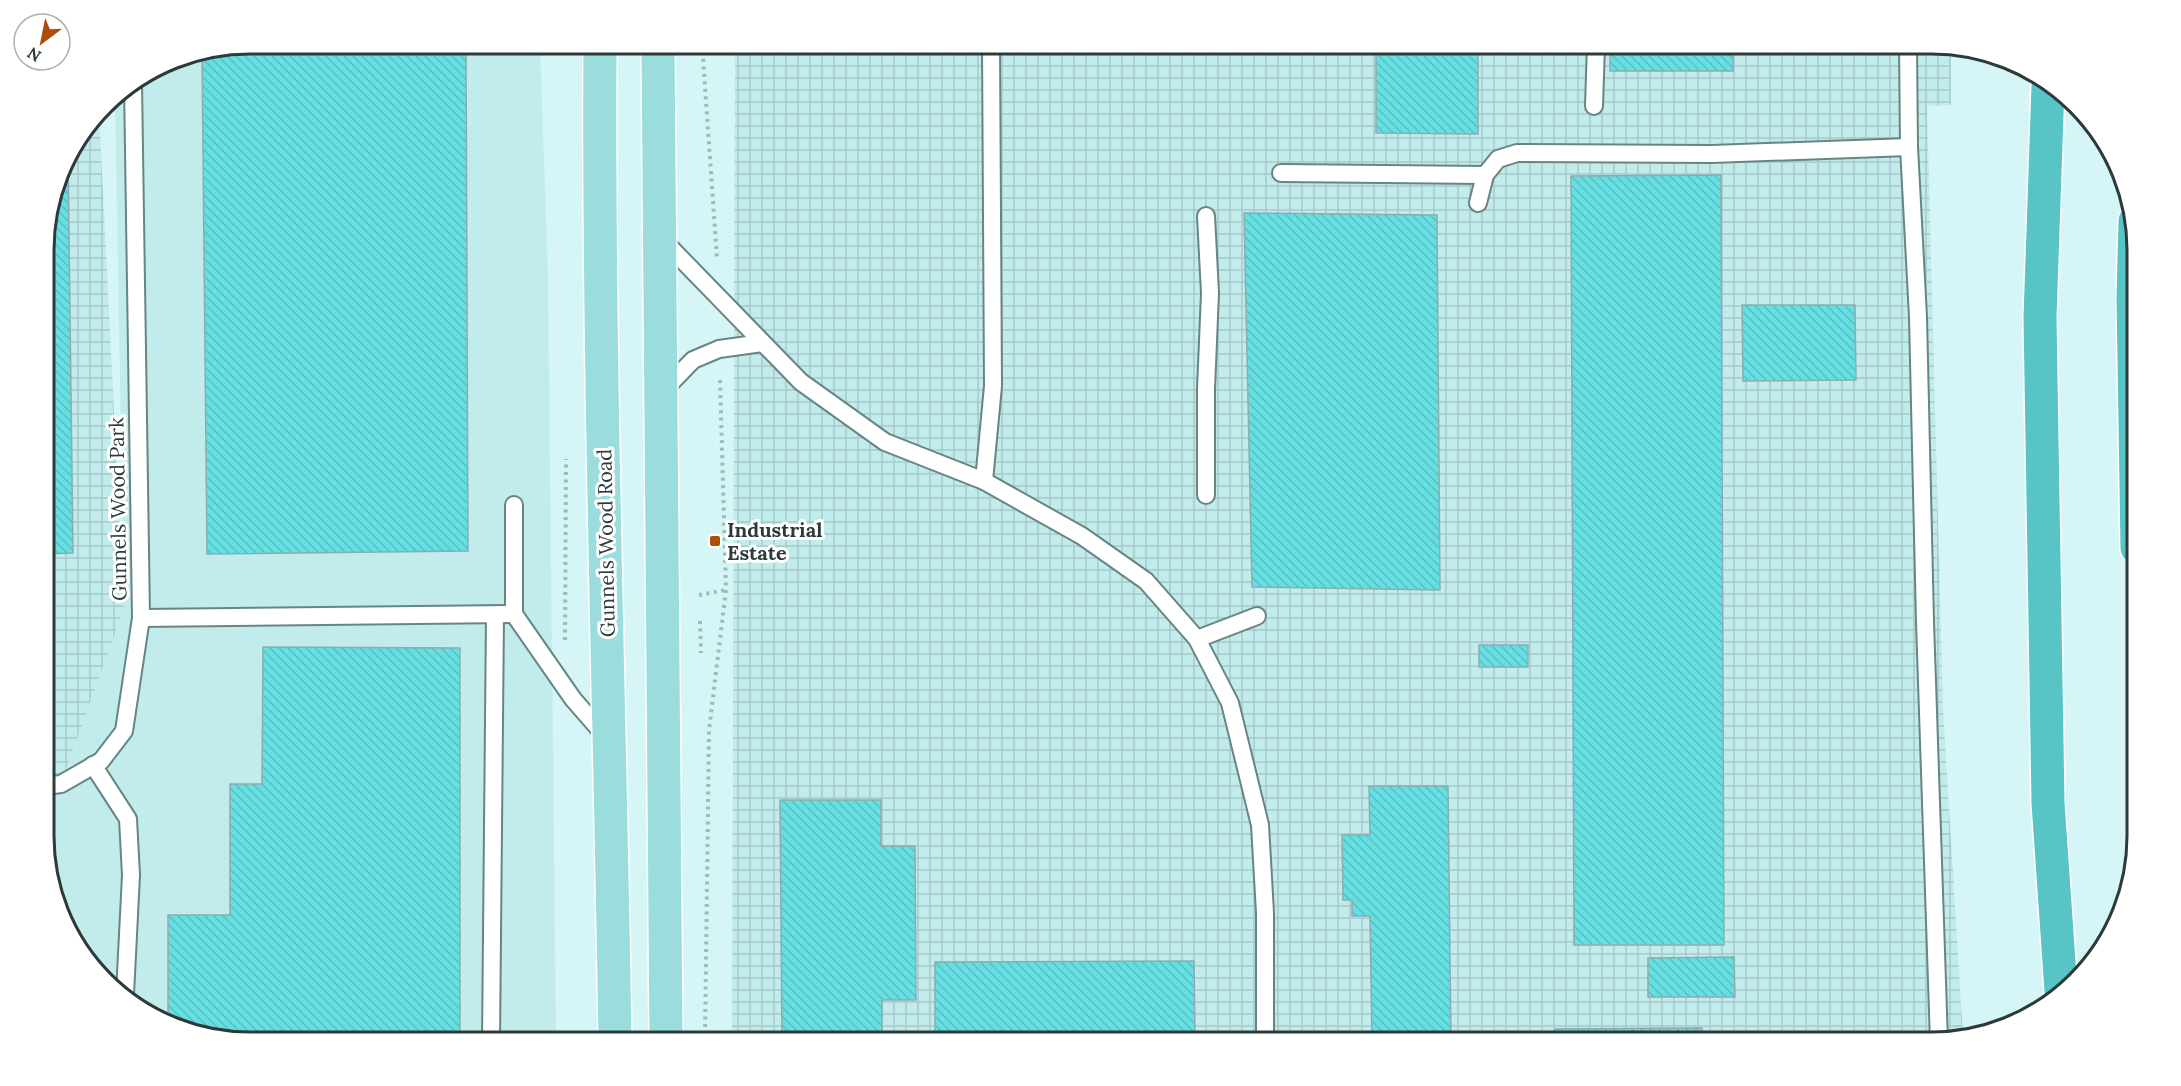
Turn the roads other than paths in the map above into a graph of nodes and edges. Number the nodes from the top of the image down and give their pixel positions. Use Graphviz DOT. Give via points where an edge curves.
graph roads {
  1 [pos="600,54"];
  2 [pos="658,54"];
  3 [pos="991,54"];
  4 [pos="1596,54"];
  5 [pos="1908,54"];
  6 [pos="2048,92"];
  7 [pos="133,93"];
  8 [pos="1594,106"];
  9 [pos="1909,147"];
  10 [pos="1281,173"];
  11 [pos="1485,175"];
  12 [pos="1478,203"];
  13 [pos="1206,216"];
  14 [pos="660,237"];
  15 [pos="762,343"];
  16 [pos="661,392"];
  17 [pos="984,481"];
  18 [pos="1206,495"];
  19 [pos="514,505"];
  20 [pos="514,614"];
  21 [pos="495,615"];
  22 [pos="1257,616"];
  23 [pos="141,618"];
  24 [pos="1197,639"];
  25 [pos="610,742"];
  26 [pos="93,765"];
  27 [pos="54,785"];
  28 [pos="2060,983"];
  29 [pos="125,986"];
  30 [pos="491,1032"];
  31 [pos="615,1032"];
  32 [pos="666,1032"];
  33 [pos="1265,1032"];
  34 [pos="1939,1032"];
  1 -- 25 [label="main road, Gunnels Wood Road" via="599,260"];
  2 -- 14 [label="main road"];
  3 -- 17 [label="lane" via="993,386"];
  4 -- 8 [label="lane"];
  5 -- 9 [label="lane"];
  6 -- 28 [label="highway" via="2040,329 2048,803"];
  7 -- 23 [label="lane, Gunnels Wood Park"];
  9 -- 11 [label="lane" via="1517,153 1498,159"];
  9 -- 34 [label="lane" via="1918,317"];
  10 -- 11 [label="lane"];
  11 -- 12 [label="lane"];
  13 -- 18 [label="lane" via="1210,293"];
  14 -- 15 [label="lane"];
  14 -- 16 [label="main road"];
  15 -- 16 [label="lane" via="719,349 693,360"];
  15 -- 17 [label="lane" via="801,382 885,442"];
  16 -- 32 [label="main road"];
  17 -- 24 [label="lane" via="1082,536 1146,581"];
  19 -- 20 [label="lane"];
  20 -- 21 [label="lane, Gunnels Wood Park"];
  20 -- 25 [label="lane" via="573,699"];
  21 -- 23 [label="lane, Gunnels Wood Park"];
  21 -- 30 [label="lane"];
  22 -- 24 [label="lane"];
  23 -- 26 [label="lane" via="124,731 101,761"];
  24 -- 33 [label="lane" via="1230,703 1260,825"];
  25 -- 31 [label="main road, Gunnels Wood Road"];
  26 -- 27 [label="lane"];
  26 -- 29 [label="lane" via="128,819 131,874"];
}
